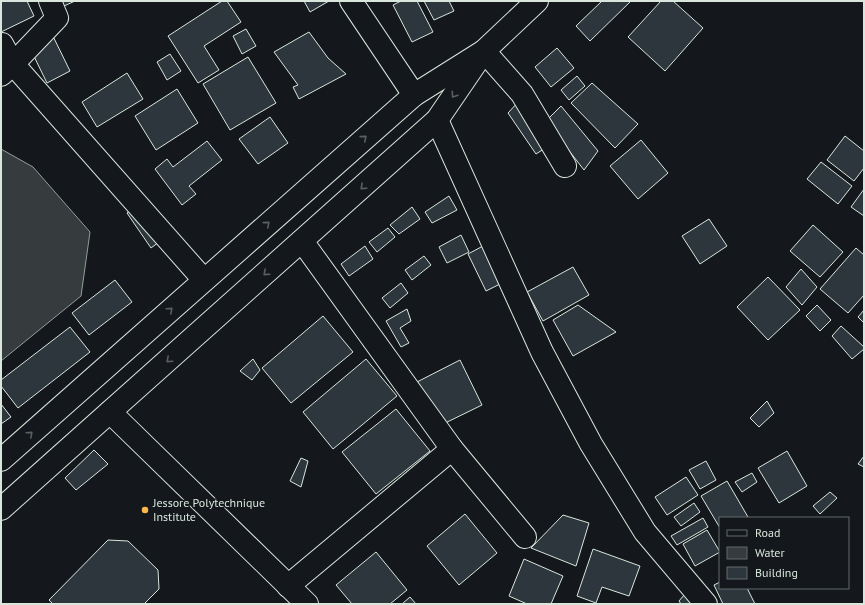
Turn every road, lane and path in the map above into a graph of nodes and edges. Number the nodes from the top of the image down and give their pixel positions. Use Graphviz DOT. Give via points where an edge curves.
graph roads {
  1 [pos="50,1"];
  2 [pos="351,1"];
  3 [pos="537,1"];
  4 [pos="1,45"];
  5 [pos="484,52"];
  6 [pos="7,70"];
  7 [pos="414,95"];
  8 [pos="437,120"];
  9 [pos="565,166"];
  10 [pos="302,241"];
  11 [pos="204,280"];
  12 [pos="110,412"];
  13 [pos="452,449"];
  14 [pos="1,460"];
  15 [pos="1,509"];
  16 [pos="525,537"];
  17 [pos="288,586"];
  18 [pos="307,604"];
  19 [pos="706,604"];
  1 -- 6 [label="main road" via="57,18"];
  2 -- 7 [label="main road"];
  3 -- 5 [label="main road"];
  4 -- 6 [label="main road"];
  5 -- 7 [label="main road"];
  5 -- 8 [label="main road, one-way"];
  5 -- 9 [label="main road" via="522,94"];
  6 -- 11 [label="main road"];
  11 -- 7 [label="main road, one-way"];
  8 -- 10 [label="main road, one-way"];
  8 -- 19 [label="main road" via="542,352 591,444 646,532"];
  10 -- 12 [label="main road, one-way"];
  10 -- 13 [label="main road"];
  14 -- 11 [label="main road, one-way"];
  12 -- 15 [label="main road"];
  12 -- 17 [label="main road"];
  13 -- 16 [label="main road"];
  13 -- 17 [label="main road"];
  17 -- 18 [label="main road"];
}
